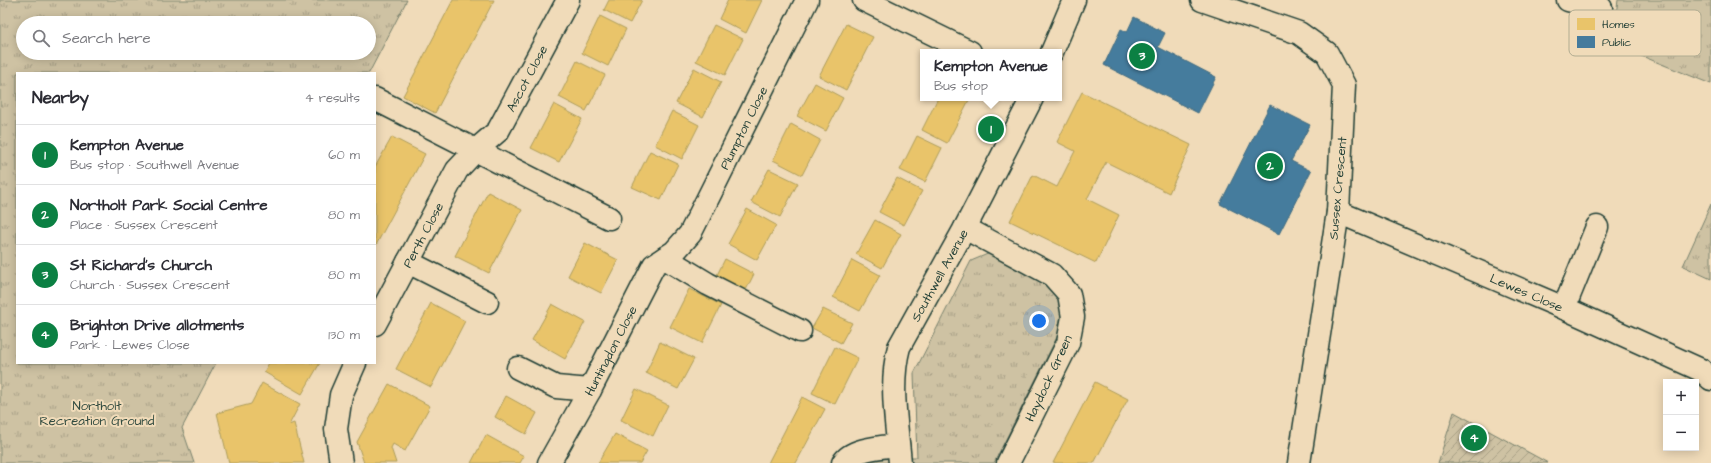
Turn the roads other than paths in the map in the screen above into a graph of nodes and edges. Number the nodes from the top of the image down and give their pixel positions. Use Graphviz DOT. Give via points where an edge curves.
graph roads {
  1 [pos="568,0"];
  2 [pos="806,0"];
  3 [pos="864,0"];
  4 [pos="1074,0"];
  5 [pos="1202,0"];
  6 [pos="1568,0"];
  7 [pos="1601,8"];
  8 [pos="964,49"];
  9 [pos="1053,49"];
  10 [pos="376,100"];
  11 [pos="1030,101"];
  12 [pos="476,150"];
  13 [pos="1338,212"];
  14 [pos="609,218"];
  15 [pos="1597,227"];
  16 [pos="965,228"];
  17 [pos="669,255"];
  18 [pos="408,262"];
  19 [pos="487,302"];
  20 [pos="1564,308"];
  21 [pos="376,322"];
  22 [pos="800,331"];
  23 [pos="355,364"];
  24 [pos="518,368"];
  25 [pos="1711,379"];
  26 [pos="590,390"];
  27 [pos="899,454"];
  28 [pos="551,459"];
  29 [pos="341,463"];
  30 [pos="843,463"];
  31 [pos="1008,463"];
  32 [pos="1299,463"];
  1 -- 12 [label="street, Ascot Close" via="498,131"];
  2 -- 17 [label="street, Plumpton Close" via="690,234"];
  3 -- 8 [label="street"];
  4 -- 9 [label="street"];
  5 -- 13 [label="street, Sussex Crescent" via="1299,33 1327,53 1344,85"];
  6 -- 7 [label="street"];
  10 -- 12 [label="street"];
  11 -- 16 [label="street, Southwell Avenue"];
  12 -- 14 [label="street"];
  12 -- 18 [label="street, Perth Close" via="457,170"];
  13 -- 20 [label="street, Lewes Close"];
  13 -- 32 [label="street, Sussex Crescent"];
  15 -- 20 [label="street"];
  16 -- 27 [label="street, Southwell Avenue" via="899,347 894,364"];
  16 -- 31 [label="street, Haydock Green" via="1052,275 1069,294 1073,317 1068,343"];
  17 -- 22 [label="street" via="708,284"];
  17 -- 26 [label="street, Huntingdon Close" via="654,265"];
  18 -- 19 [label="street"];
  18 -- 21 [label="street, Perth Close"];
  20 -- 25 [label="street, Lewes Close" via="1701,370"];
  23 -- 29 [label="street" via="341,395 336,429"];
  24 -- 26 [label="street" via="556,387"];
  26 -- 28 [label="street, Huntingdon Close"];
  27 -- 30 [label="street" via="859,451"];
}
